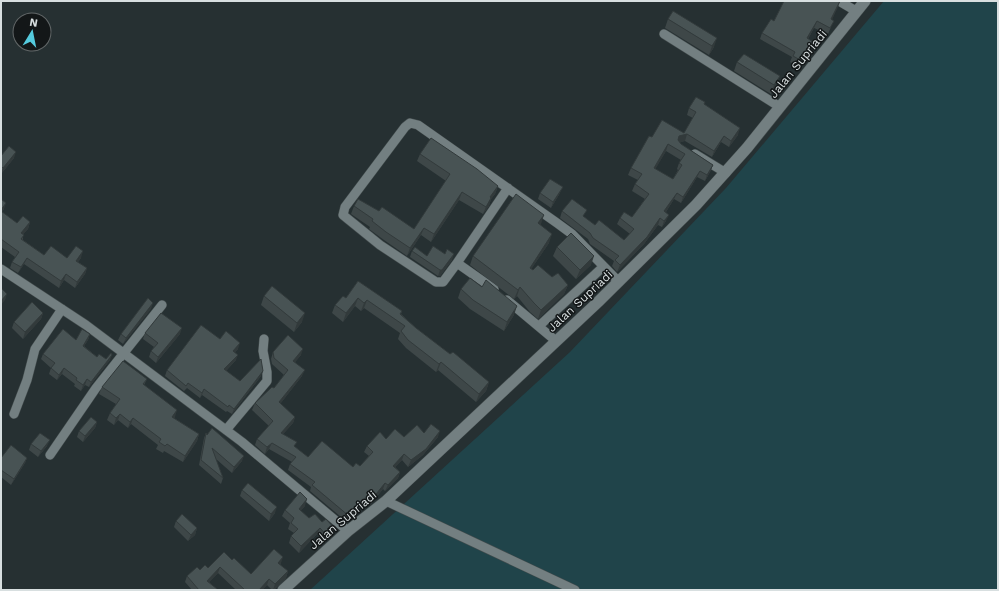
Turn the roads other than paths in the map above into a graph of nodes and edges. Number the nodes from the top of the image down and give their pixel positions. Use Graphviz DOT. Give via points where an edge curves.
graph roads {
  1 [pos="839,1"];
  2 [pos="865,1"];
  3 [pos="856,11"];
  4 [pos="664,34"];
  5 [pos="780,107"];
  6 [pos="688,150"];
  7 [pos="726,173"];
  8 [pos="508,188"];
  9 [pos="457,263"];
  10 [pos="603,267"];
  11 [pos="1,269"];
  12 [pos="619,282"];
  13 [pos="162,305"];
  14 [pos="62,309"];
  15 [pos="539,326"];
  16 [pos="264,339"];
  17 [pos="556,342"];
  18 [pos="124,354"];
  19 [pos="14,414"];
  20 [pos="226,430"];
  21 [pos="50,455"];
  22 [pos="386,501"];
  23 [pos="348,531"];
  24 [pos="283,590"];
  25 [pos="575,590"];
  1 -- 3 [label="street"];
  2 -- 3 [label="main road, Jalan Supriadi"];
  3 -- 5 [label="main road, Jalan Supriadi"];
  4 -- 5 [label="street"];
  5 -- 7 [label="main road, Jalan Supriadi"];
  6 -- 7 [label="street"];
  7 -- 12 [label="main road, Jalan Supriadi"];
  8 -- 9 [label="street"];
  8 -- 9 [label="street" via="418,125 410,123 405,126 343,209 342,214 345,217 380,245 436,282 443,282"];
  8 -- 10 [label="street" via="572,234"];
  9 -- 15 [label="street"];
  10 -- 12 [label="street"];
  10 -- 15 [label="street"];
  11 -- 14 [label="street"];
  12 -- 17 [label="main road, Jalan Supriadi"];
  13 -- 18 [label="street"];
  14 -- 18 [label="street"];
  14 -- 19 [label="street" via="35,348 27,380"];
  15 -- 17 [label="street"];
  16 -- 20 [label="street" via="267,381"];
  17 -- 22 [label="main road, Jalan Supriadi"];
  18 -- 20 [label="street"];
  18 -- 21 [label="street" via="96,388"];
  20 -- 23 [label="street"];
  22 -- 23 [label="main road, Jalan Supriadi"];
  22 -- 25 [label="street"];
  23 -- 24 [label="main road, Jalan Supriadi"];
}
